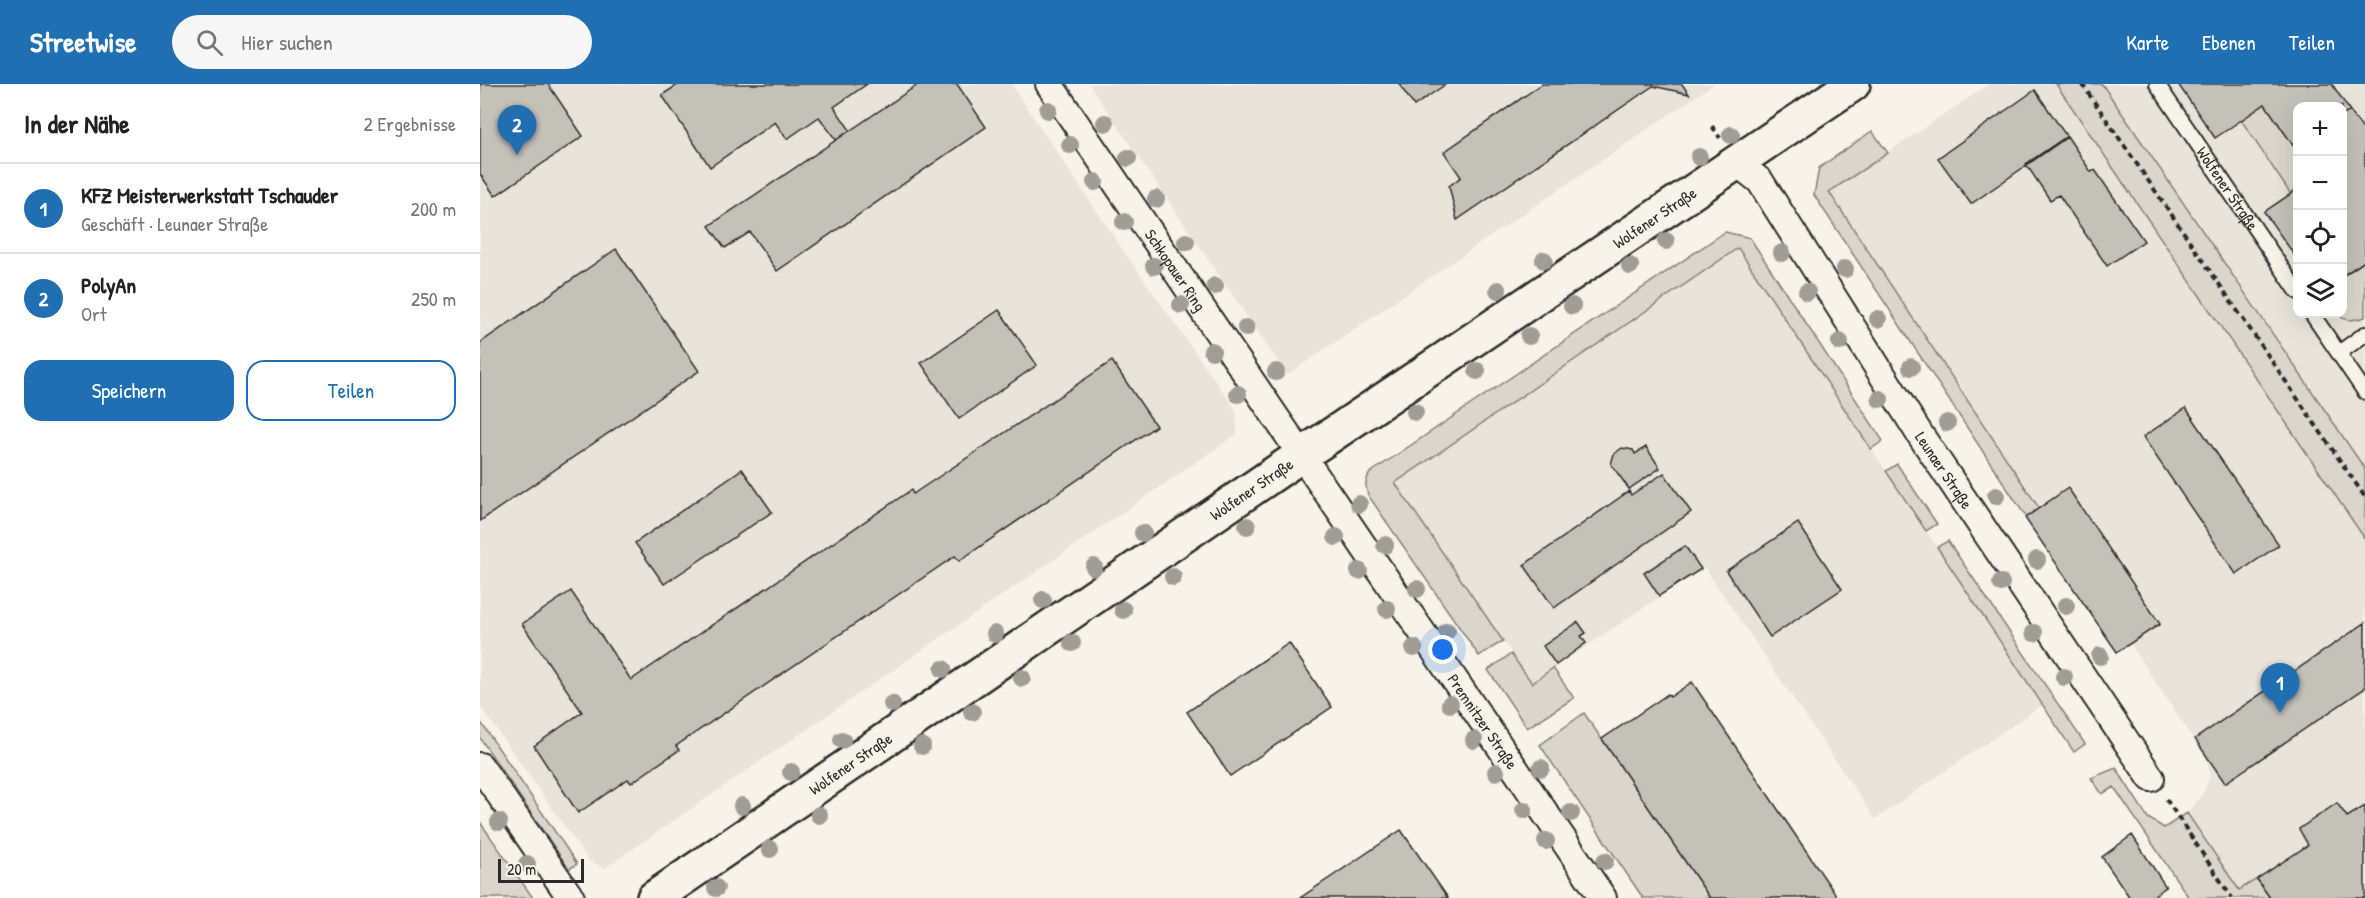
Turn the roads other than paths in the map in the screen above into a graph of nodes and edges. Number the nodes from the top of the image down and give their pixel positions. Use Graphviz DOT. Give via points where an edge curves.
graph roads {
  1 [pos="1049,84"];
  2 [pos="1853,84"];
  3 [pos="2157,84"];
  4 [pos="1737,163"];
  5 [pos="2293,285"];
  6 [pos="2315,318"];
  7 [pos="2365,334"];
  8 [pos="2338,353"];
  9 [pos="2365,392"];
  10 [pos="1301,456"];
  11 [pos="480,766"];
  12 [pos="2151,778"];
  13 [pos="571,898"];
  14 [pos="654,898"];
  15 [pos="1603,898"];
  1 -- 10 [label="street, Schkopauer Ring"];
  2 -- 4 [label="street, Wolfener Straße"];
  3 -- 5 [label="lane, Wolfener Straße"];
  4 -- 10 [label="street, Wolfener Straße"];
  4 -- 12 [label="street, Leunaer Straße" via="1760,181 1919,433"];
  6 -- 8 [label="lane"];
  7 -- 8 [label="lane"];
  8 -- 9 [label="lane"];
  10 -- 14 [label="street, Wolfener Straße"];
  10 -- 15 [label="street, Premnitzer Straße"];
  11 -- 13 [label="street"];
}
